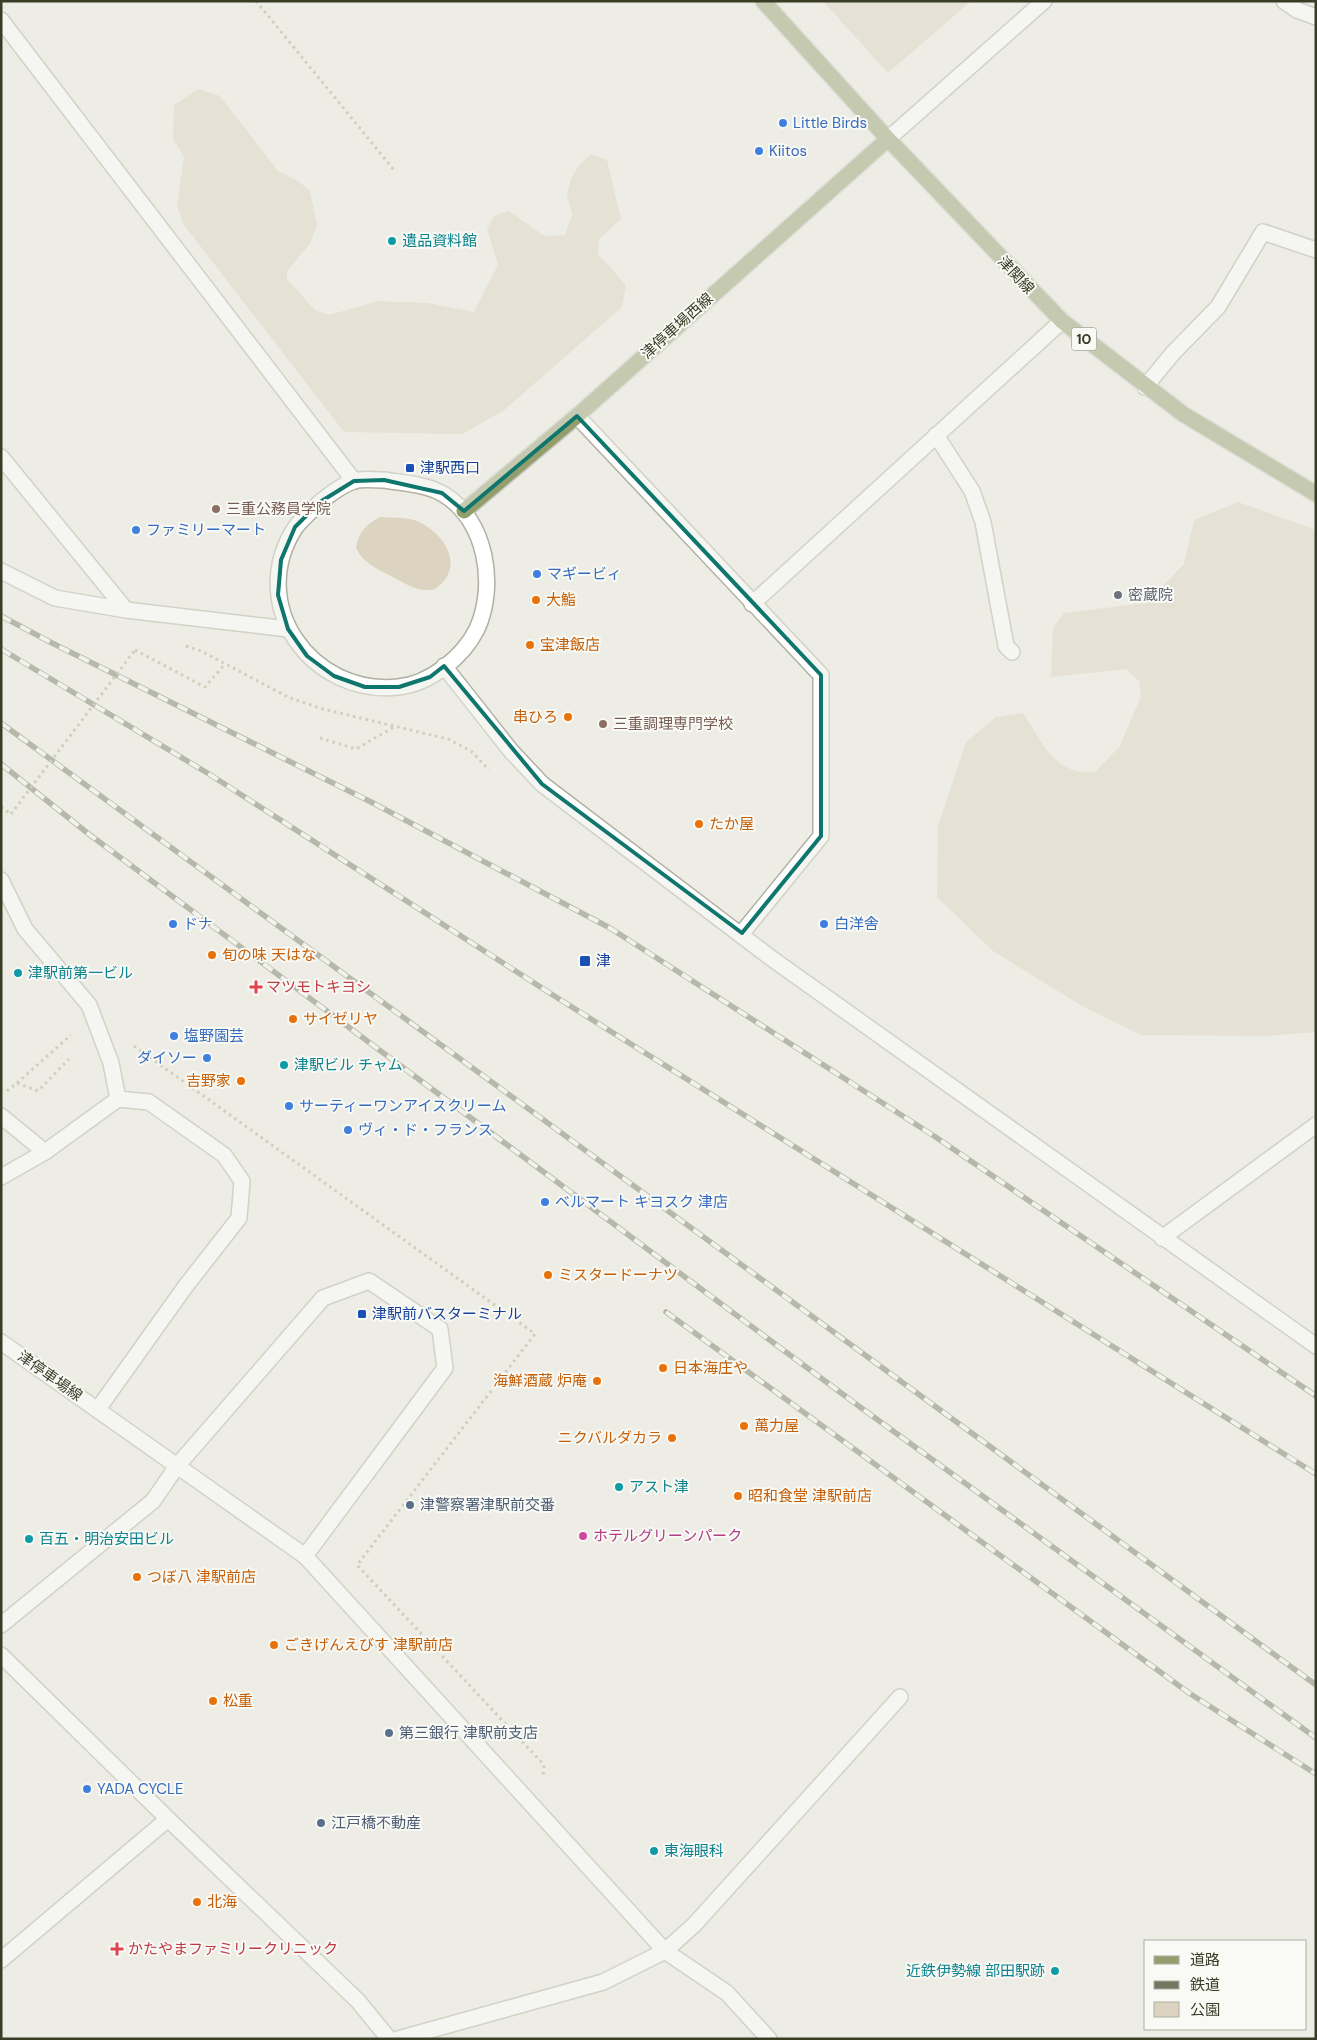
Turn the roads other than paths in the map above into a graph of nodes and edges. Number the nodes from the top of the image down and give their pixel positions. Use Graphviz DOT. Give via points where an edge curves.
graph roads {
  1 [pos="763,1"];
  2 [pos="1044,1"];
  3 [pos="1284,1"];
  4 [pos="1316,17"];
  5 [pos="1,20"];
  6 [pos="888,139"];
  7 [pos="1316,250"];
  8 [pos="1062,321"];
  9 [pos="1145,387"];
  10 [pos="577,416"];
  11 [pos="936,436"];
  12 [pos="1,457"];
  13 [pos="354,481"];
  14 [pos="1316,494"];
  15 [pos="464,511"];
  16 [pos="1,571"];
  17 [pos="752,604"];
  18 [pos="126,610"];
  19 [pos="288,629"];
  20 [pos="1012,652"];
  21 [pos="444,666"];
  22 [pos="1,880"];
  23 [pos="742,933"];
  24 [pos="118,1099"];
  25 [pos="1,1116"];
  26 [pos="1316,1125"];
  27 [pos="44,1152"];
  28 [pos="1,1177"];
  29 [pos="1162,1238"];
  30 [pos="1,1342"];
  31 [pos="1316,1346"];
  32 [pos="98,1409"];
  33 [pos="177,1466"];
  34 [pos="305,1556"];
  35 [pos="1,1625"];
  36 [pos="1,1655"];
  37 [pos="900,1696"];
  38 [pos="168,1820"];
  39 [pos="666,1951"];
  40 [pos="1,1960"];
  41 [pos="389,2039"];
  42 [pos="398,2039"];
  43 [pos="769,2039"];
  1 -- 6 [label="main road, 津関線 / 10"];
  2 -- 6 [label="street"];
  3 -- 4 [label="street" via="1296,10"];
  5 -- 13 [label="street"];
  6 -- 8 [label="main road, 津関線 / 10"];
  6 -- 10 [label="main road, 津停車場西線"];
  7 -- 9 [label="street" via="1262,232 1218,307"];
  8 -- 9 [label="main road, 津関線 / 10"];
  8 -- 11 [label="street"];
  9 -- 14 [label="main road, 津関線 / 10" via="1183,414"];
  10 -- 15 [label="main road, 津停車場西線"];
  10 -- 17 [label="street"];
  11 -- 17 [label="street"];
  11 -- 20 [label="street" via="972,491 983,522 1006,646"];
  12 -- 18 [label="street"];
  13 -- 15 [label="street" via="384,480 420,487 442,493"];
  13 -- 19 [label="street" via="320,502 296,528 281,560 278,595"];
  15 -- 21 [label="street" via="478,534 485,563 486,597 476,629 457,656"];
  16 -- 18 [label="street" via="55,598"];
  17 -- 23 [label="street" via="820,675 821,836"];
  18 -- 19 [label="street"];
  19 -- 21 [label="street" via="314,662 334,676 366,687 399,687 430,676"];
  21 -- 23 [label="street" via="511,751 542,784"];
  22 -- 24 [label="street" via="25,929 89,1005 111,1063"];
  23 -- 29 [label="street" via="771,958"];
  24 -- 27 [label="street"];
  24 -- 32 [label="street" via="149,1102 224,1155 242,1181 239,1218"];
  25 -- 27 [label="street"];
  26 -- 29 [label="street"];
  27 -- 28 [label="street"];
  29 -- 31 [label="street"];
  30 -- 32 [label="street, 津停車場線"];
  32 -- 33 [label="street, 津停車場線"];
  33 -- 34 [label="street, 津停車場線"];
  33 -- 34 [label="street" via="323,1298 370,1281 440,1329 445,1368"];
  33 -- 35 [label="street" via="152,1501"];
  34 -- 39 [label="street, 津停車場線"];
  36 -- 38 [label="street"];
  37 -- 39 [label="street"];
  38 -- 40 [label="street"];
  38 -- 41 [label="street" via="358,2001"];
  39 -- 42 [label="street" via="603,1982"];
  39 -- 43 [label="street, 津停車場線" via="727,1993"];
}
